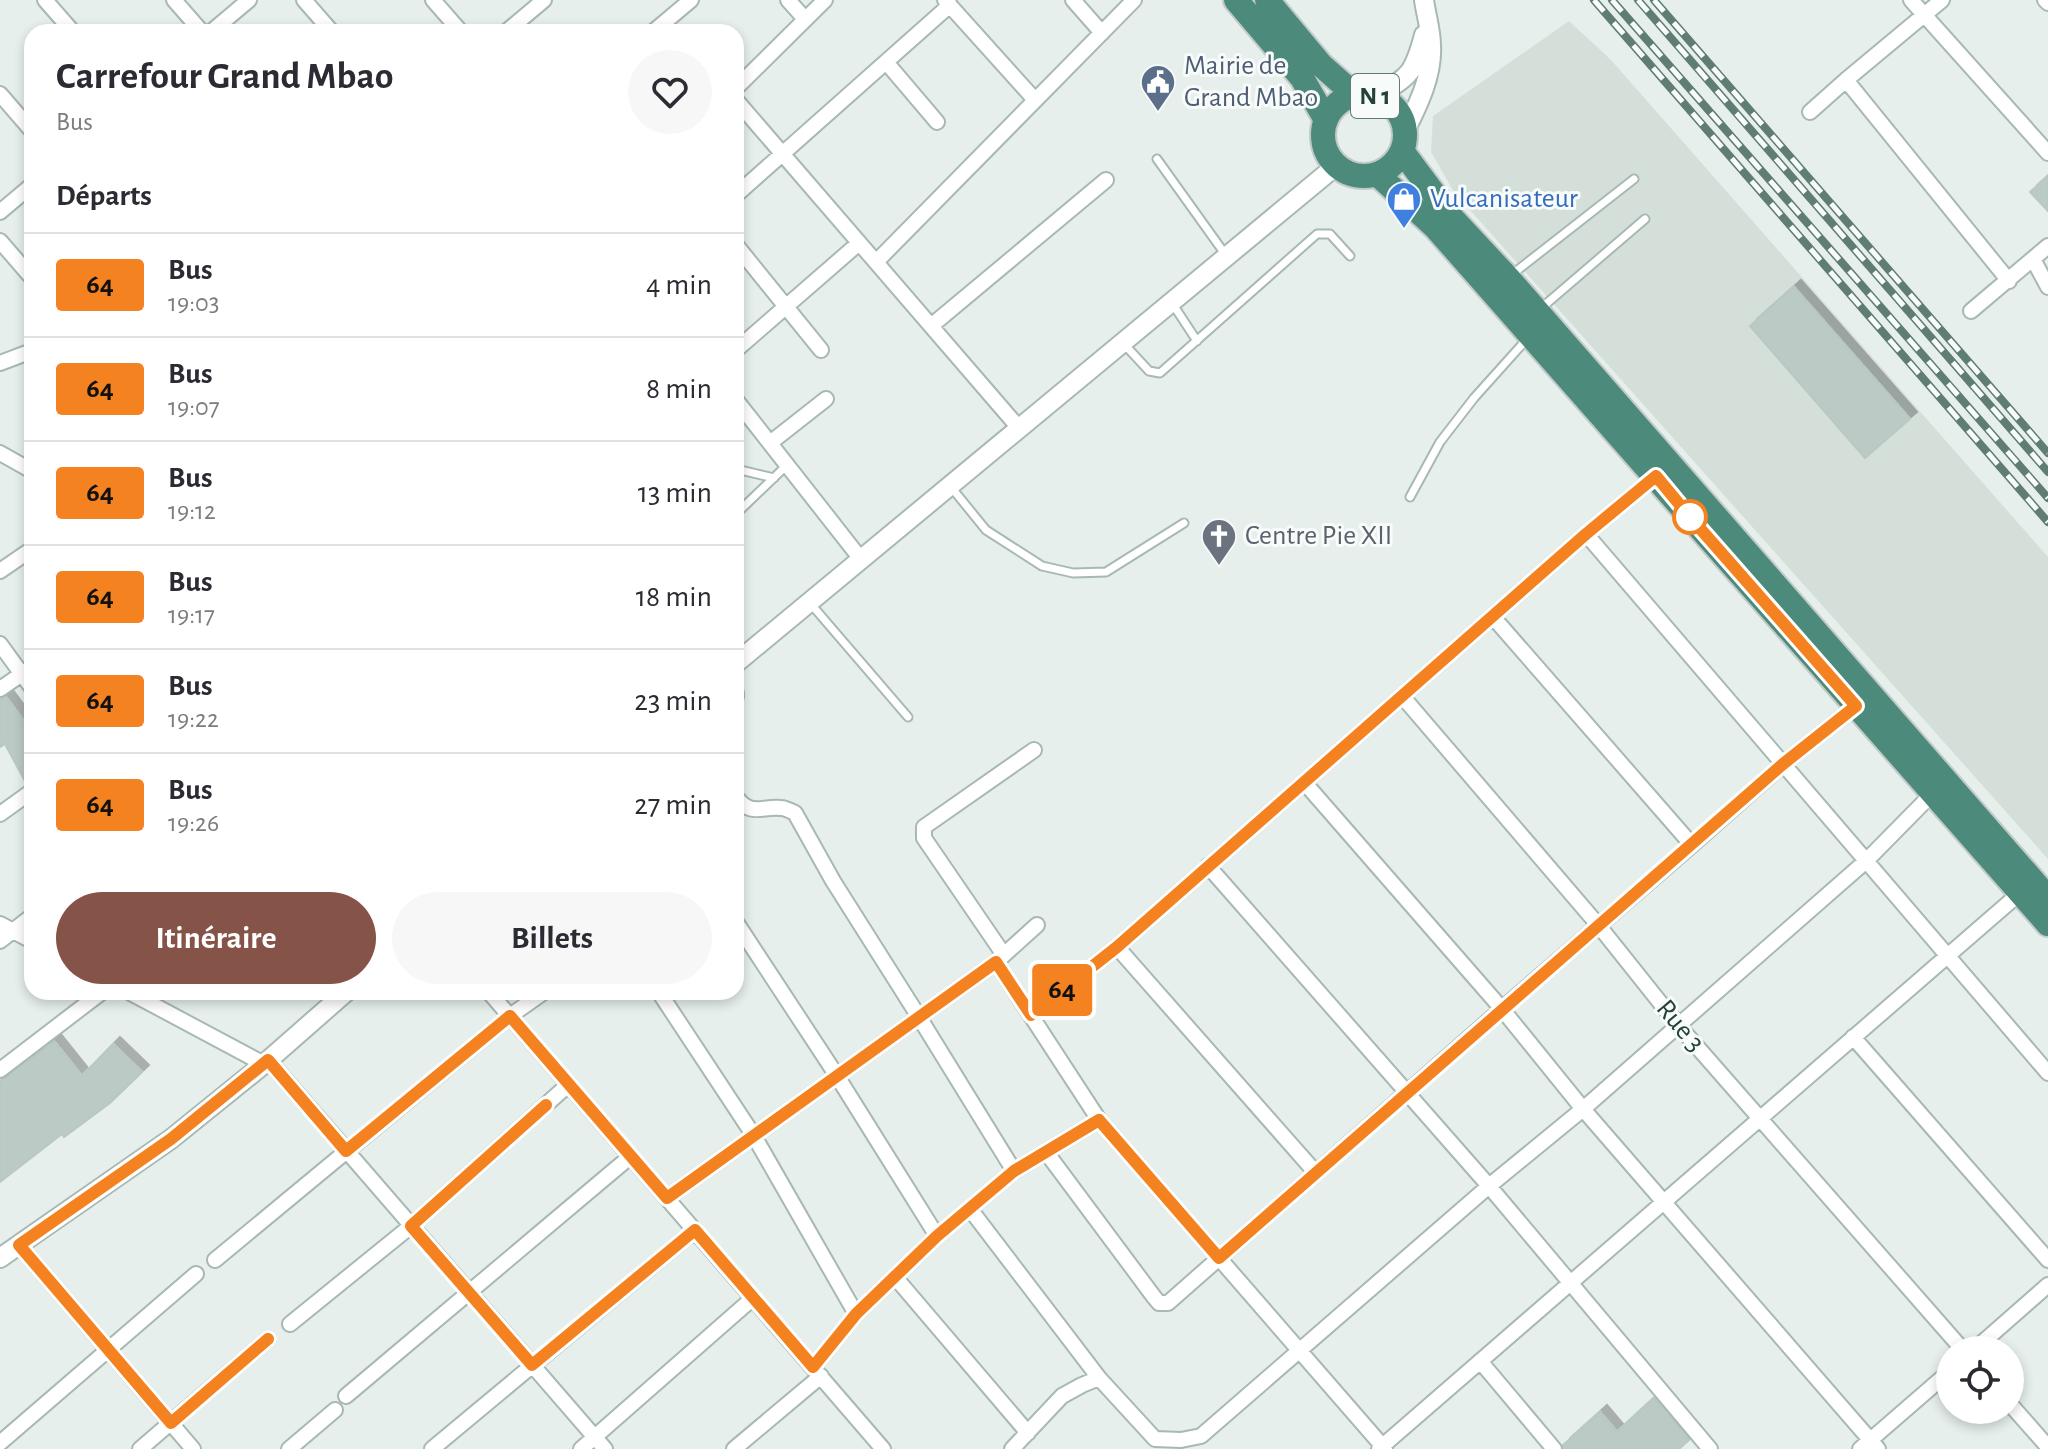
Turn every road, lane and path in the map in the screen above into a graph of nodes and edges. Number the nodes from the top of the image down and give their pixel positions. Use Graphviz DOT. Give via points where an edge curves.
graph roads {
  1 [pos="45,0"];
  2 [pos="174,0"];
  3 [pos="249,0"];
  4 [pos="304,0"];
  5 [pos="433,0"];
  6 [pos="544,0"];
  7 [pos="691,0"];
  8 [pos="788,0"];
  9 [pos="825,0"];
  10 [pos="1073,0"];
  11 [pos="1134,0"];
  12 [pos="1236,0"];
  13 [pos="1267,0"];
  14 [pos="1424,0"];
  15 [pos="1911,0"];
  16 [pos="1942,0"];
  17 [pos="947,3"];
  18 [pos="1925,15"];
  19 [pos="805,19"];
  20 [pos="66,24"];
  21 [pos="195,24"];
  22 [pos="220,24"];
  23 [pos="325,24"];
  24 [pos="454,24"];
  25 [pos="516,24"];
  26 [pos="662,24"];
  27 [pos="1427,24"];
  28 [pos="1102,33"];
  29 [pos="886,62"];
  30 [pos="744,80"];
  31 [pos="1846,80"];
  32 [pos="0,94"];
  33 [pos="1365,96"];
  34 [pos="1035,100"];
  35 [pos="744,109"];
  36 [pos="1810,112"];
  37 [pos="1326,120"];
  38 [pos="24,122"];
  39 [pos="937,122"];
  40 [pos="1404,141"];
  41 [pos="2048,153"];
  42 [pos="783,154"];
  43 [pos="1157,159"];
  44 [pos="1337,165"];
  45 [pos="1377,174"];
  46 [pos="1634,179"];
  47 [pos="1106,180"];
  48 [pos="744,188"];
  49 [pos="24,192"];
  50 [pos="0,212"];
  51 [pos="1645,219"];
  52 [pos="0,241"];
  53 [pos="859,243"];
  54 [pos="2048,246"];
  55 [pos="744,255"];
  56 [pos="1226,256"];
  57 [pos="1350,256"];
  58 [pos="2033,259"];
  59 [pos="876,262"];
  60 [pos="24,269"];
  61 [pos="1508,278"];
  62 [pos="2009,281"];
  63 [pos="2048,287"];
  64 [pos="1171,302"];
  65 [pos="786,307"];
  66 [pos="1971,311"];
  67 [pos="1534,323"];
  68 [pos="931,326"];
  69 [pos="1197,341"];
  70 [pos="1122,342"];
  71 [pos="744,343"];
  72 [pos="821,350"];
  73 [pos="24,354"];
  74 [pos="0,363"];
  75 [pos="826,399"];
  76 [pos="744,410"];
  77 [pos="1019,428"];
  78 [pos="770,443"];
  79 [pos="0,453"];
  80 [pos="787,465"];
  81 [pos="24,466"];
  82 [pos="744,471"];
  83 [pos="1656,476"];
  84 [pos="774,478"];
  85 [pos="950,486"];
  86 [pos="1410,497"];
  87 [pos="744,506"];
  88 [pos="1184,523"];
  89 [pos="1586,534"];
  90 [pos="24,554"];
  91 [pos="860,558"];
  92 [pos="3,566"];
  93 [pos="809,602"];
  94 [pos="1493,617"];
  95 [pos="0,644"];
  96 [pos="744,656"];
  97 [pos="24,667"];
  98 [pos="24,672"];
  99 [pos="0,689"];
  100 [pos="1402,696"];
  101 [pos="1856,706"];
  102 [pos="908,717"];
  103 [pos="1034,750"];
  104 [pos="1783,764"];
  105 [pos="1304,782"];
  106 [pos="1933,793"];
  107 [pos="24,797"];
  108 [pos="744,805"];
  109 [pos="0,814"];
  110 [pos="1692,845"];
  111 [pos="1866,861"];
  112 [pos="1208,866"];
  113 [pos="2020,893"];
  114 [pos="2048,898"];
  115 [pos="2048,924"];
  116 [pos="1037,925"];
  117 [pos="1599,926"];
  118 [pos="7,928"];
  119 [pos="744,934"];
  120 [pos="0,941"];
  121 [pos="1117,947"];
  122 [pos="1948,955"];
  123 [pos="1000,958"];
  124 [pos="92,1000"];
  125 [pos="145,1000"];
  126 [pos="337,1000"];
  127 [pos="496,1000"];
  128 [pos="533,1000"];
  129 [pos="664,1000"];
  130 [pos="1502,1009"];
  131 [pos="1031,1015"];
  132 [pos="510,1016"];
  133 [pos="919,1017"];
  134 [pos="1678,1025"];
  135 [pos="1853,1037"];
  136 [pos="266,1062"];
  137 [pos="0,1070"];
  138 [pos="2048,1073"];
  139 [pos="837,1076"];
  140 [pos="569,1084"];
  141 [pos="1406,1093"];
  142 [pos="1583,1109"];
  143 [pos="1760,1118"];
  144 [pos="1099,1120"];
  145 [pos="754,1136"];
  146 [pos="346,1151"];
  147 [pos="1046,1152"];
  148 [pos="631,1156"];
  149 [pos="1014,1171"];
  150 [pos="1316,1173"];
  151 [pos="1489,1186"];
  152 [pos="667,1198"];
  153 [pos="1663,1201"];
  154 [pos="970,1209"];
  155 [pos="411,1226"];
  156 [pos="695,1230"];
  157 [pos="937,1236"];
  158 [pos="19,1245"];
  159 [pos="0,1258"];
  160 [pos="1219,1258"];
  161 [pos="215,1260"];
  162 [pos="2048,1260"];
  163 [pos="196,1274"];
  164 [pos="895,1277"];
  165 [pos="1570,1282"];
  166 [pos="2048,1285"];
  167 [pos="469,1292"];
  168 [pos="753,1298"];
  169 [pos="856,1314"];
  170 [pos="290,1324"];
  171 [pos="1951,1336"];
  172 [pos="1990,1336"];
  173 [pos="268,1339"];
  174 [pos="108,1350"];
  175 [pos="1299,1350"];
  176 [pos="1480,1361"];
  177 [pos="532,1365"];
  178 [pos="817,1372"];
  179 [pos="1099,1378"];
  180 [pos="1936,1384"];
  181 [pos="346,1396"];
  182 [pos="335,1410"];
  183 [pos="2024,1420"];
  184 [pos="171,1423"];
  185 [pos="1028,1433"];
  186 [pos="594,1437"];
  187 [pos="0,1443"];
  188 [pos="1869,1446"];
  189 [pos="2048,1447"];
  190 [pos="1382,1448"];
  191 [pos="140,1449"];
  192 [pos="193,1449"];
  193 [pos="289,1449"];
  194 [pos="432,1449"];
  195 [pos="581,1449"];
  196 [pos="605,1449"];
  197 [pos="734,1449"];
  198 [pos="882,1449"];
  199 [pos="1012,1449"];
  200 [pos="1554,1449"];
  201 [pos="1710,1449"];
  1 -- 20 [label="street"];
  2 -- 21 [label="street"];
  3 -- 22 [label="street"];
  4 -- 23 [label="street"];
  5 -- 24 [label="street"];
  6 -- 25 [label="street"];
  7 -- 26 [label="street"];
  8 -- 19 [label="street"];
  9 -- 19 [label="street"];
  10 -- 28 [label="street"];
  11 -- 28 [label="street"];
  12 -- 37 [label="highway, N 1" via="1302,78"];
  13 -- 33 [label="highway, N 1" via="1321,65"];
  14 -- 27 [label="street"];
  15 -- 18 [label="street"];
  16 -- 18 [label="street"];
  17 -- 29 [label="street"];
  17 -- 34 [label="street"];
  18 -- 31 [label="street"];
  18 -- 41 [label="street"];
  19 -- 30 [label="street"];
  27 -- 33 [label="street" via="1413,70 1402,82"];
  27 -- 40 [label="street" via="1429,67"];
  28 -- 34 [label="street"];
  29 -- 39 [label="street"];
  29 -- 42 [label="street"];
  31 -- 36 [label="street"];
  31 -- 62 [label="street"];
  32 -- 38 [label="street"];
  33 -- 37 [label="highway, N 1" via="1338,104"];
  33 -- 40 [label="highway, N 1" via="1384,100 1396,110"];
  34 -- 59 [label="street"];
  35 -- 42 [label="street"];
  37 -- 44 [label="highway, N 1" via="1324,140"];
  40 -- 45 [label="highway, N 1" via="1398,159"];
  40 -- 61 [label="highway, N 1" via="1452,218"];
  42 -- 48 [label="street"];
  42 -- 53 [label="street"];
  43 -- 56 [label="lane"];
  44 -- 45 [label="highway" via="1354,175"];
  44 -- 56 [label="street"];
  45 -- 67 [label="highway, N 1"];
  46 -- 61 [label="lane"];
  47 -- 68 [label="street"];
  49 -- 50 [label="street"];
  51 -- 67 [label="lane"];
  52 -- 60 [label="street"];
  53 -- 59 [label="street"];
  53 -- 65 [label="street"];
  54 -- 58 [label="street"];
  55 -- 65 [label="street"];
  56 -- 64 [label="street"];
  57 -- 69 [label="lane" via="1330,234 1317,234"];
  58 -- 62 [label="street"];
  58 -- 63 [label="street"];
  59 -- 68 [label="street"];
  61 -- 67 [label="highway, N 1"];
  62 -- 66 [label="street"];
  64 -- 69 [label="lane"];
  64 -- 70 [label="street"];
  65 -- 71 [label="street"];
  65 -- 72 [label="street"];
  67 -- 83 [label="highway, N 1"];
  67 -- 86 [label="lane" via="1440,442"];
  67 -- 114 [label="highway, N 1"];
  68 -- 77 [label="street"];
  69 -- 70 [label="lane" via="1160,373 1149,371"];
  70 -- 77 [label="street"];
  73 -- 74 [label="street"];
  75 -- 78 [label="street"];
  76 -- 78 [label="street"];
  77 -- 85 [label="street"];
  78 -- 80 [label="street"];
  79 -- 81 [label="street"];
  80 -- 84 [label="lane"];
  80 -- 91 [label="street"];
  82 -- 84 [label="lane"];
  83 -- 89 [label="street"];
  83 -- 101 [label="highway, N 1"];
  84 -- 87 [label="lane"];
  85 -- 88 [label="lane" via="986,530 1042,566 1073,573 1106,572"];
  85 -- 91 [label="street"];
  89 -- 94 [label="street"];
  89 -- 104 [label="street"];
  90 -- 92 [label="street"];
  91 -- 93 [label="street"];
  93 -- 96 [label="street"];
  93 -- 102 [label="lane"];
  94 -- 100 [label="street"];
  94 -- 110 [label="street"];
  95 -- 97 [label="street"];
  98 -- 99 [label="street"];
  100 -- 105 [label="street"];
  100 -- 117 [label="street, Rue 3"];
  101 -- 104 [label="street"];
  101 -- 106 [label="highway, N 1"];
  103 -- 123 [label="street" via="923,832"];
  104 -- 110 [label="street"];
  104 -- 111 [label="street"];
  105 -- 112 [label="street"];
  105 -- 130 [label="street"];
  106 -- 111 [label="street"];
  106 -- 113 [label="highway, N 1"];
  107 -- 109 [label="street"];
  108 -- 133 [label="street" via="795,813"];
  110 -- 117 [label="street"];
  111 -- 122 [label="street"];
  111 -- 134 [label="street"];
  112 -- 121 [label="street"];
  112 -- 141 [label="street"];
  113 -- 115 [label="highway, N 1"];
  113 -- 122 [label="street"];
  116 -- 123 [label="street"];
  117 -- 130 [label="street"];
  117 -- 134 [label="street, Rue 3"];
  118 -- 120 [label="street"];
  119 -- 139 [label="street"];
  121 -- 131 [label="street"];
  121 -- 150 [label="street"];
  122 -- 135 [label="street"];
  122 -- 138 [label="street"];
  123 -- 131 [label="street"];
  123 -- 133 [label="street"];
  124 -- 137 [label="street"];
  125 -- 136 [label="street"];
  126 -- 136 [label="street"];
  127 -- 132 [label="street"];
  128 -- 132 [label="street"];
  129 -- 145 [label="street"];
  130 -- 141 [label="street"];
  130 -- 142 [label="street"];
  131 -- 144 [label="street"];
  132 -- 140 [label="street"];
  132 -- 146 [label="street"];
  133 -- 139 [label="street"];
  133 -- 149 [label="street"];
  134 -- 142 [label="street"];
  134 -- 143 [label="street, Rue 3"];
  135 -- 143 [label="street"];
  135 -- 162 [label="street"];
  136 -- 146 [label="street"];
  136 -- 158 [label="street" via="171,1139"];
  139 -- 145 [label="street"];
  139 -- 157 [label="street"];
  140 -- 148 [label="street"];
  140 -- 155 [label="street"];
  141 -- 150 [label="street"];
  141 -- 151 [label="street"];
  142 -- 151 [label="street"];
  142 -- 153 [label="street"];
  143 -- 153 [label="street"];
  143 -- 171 [label="street, Rue 3"];
  144 -- 147 [label="street"];
  144 -- 160 [label="street"];
  145 -- 152 [label="street"];
  145 -- 169 [label="street"];
  146 -- 155 [label="street"];
  146 -- 161 [label="street"];
  147 -- 149 [label="street"];
  147 -- 160 [label="street" via="1159,1303 1168,1303"];
  148 -- 152 [label="street"];
  148 -- 167 [label="street"];
  149 -- 154 [label="street"];
  150 -- 160 [label="street"];
  151 -- 165 [label="street"];
  151 -- 175 [label="street"];
  152 -- 156 [label="street"];
  153 -- 165 [label="street"];
  153 -- 188 [label="street"];
  154 -- 157 [label="street"];
  154 -- 179 [label="street"];
  155 -- 167 [label="street"];
  155 -- 170 [label="street"];
  156 -- 168 [label="street"];
  156 -- 177 [label="street"];
  157 -- 164 [label="street"];
  158 -- 159 [label="street"];
  158 -- 174 [label="street"];
  160 -- 175 [label="street"];
  163 -- 174 [label="street"];
  164 -- 169 [label="street"];
  164 -- 185 [label="street"];
  165 -- 176 [label="street"];
  165 -- 201 [label="street"];
  166 -- 172 [label="street"];
  167 -- 177 [label="street"];
  167 -- 181 [label="street"];
  168 -- 178 [label="street"];
  168 -- 186 [label="street"];
  169 -- 178 [label="street"];
  173 -- 184 [label="street"];
  174 -- 184 [label="street"];
  174 -- 187 [label="street"];
  175 -- 179 [label="street" via="1201,1436 1181,1440 1155,1439"];
  175 -- 190 [label="street"];
  176 -- 190 [label="street"];
  176 -- 200 [label="street"];
  177 -- 186 [label="street"];
  177 -- 194 [label="street"];
  178 -- 197 [label="street"];
  178 -- 198 [label="street"];
  179 -- 185 [label="street" via="1062,1396"];
  180 -- 188 [label="street"];
  182 -- 193 [label="street"];
  183 -- 189 [label="street"];
  184 -- 191 [label="street"];
  184 -- 192 [label="street"];
  185 -- 199 [label="street"];
  186 -- 195 [label="street"];
  186 -- 196 [label="street"];
}
